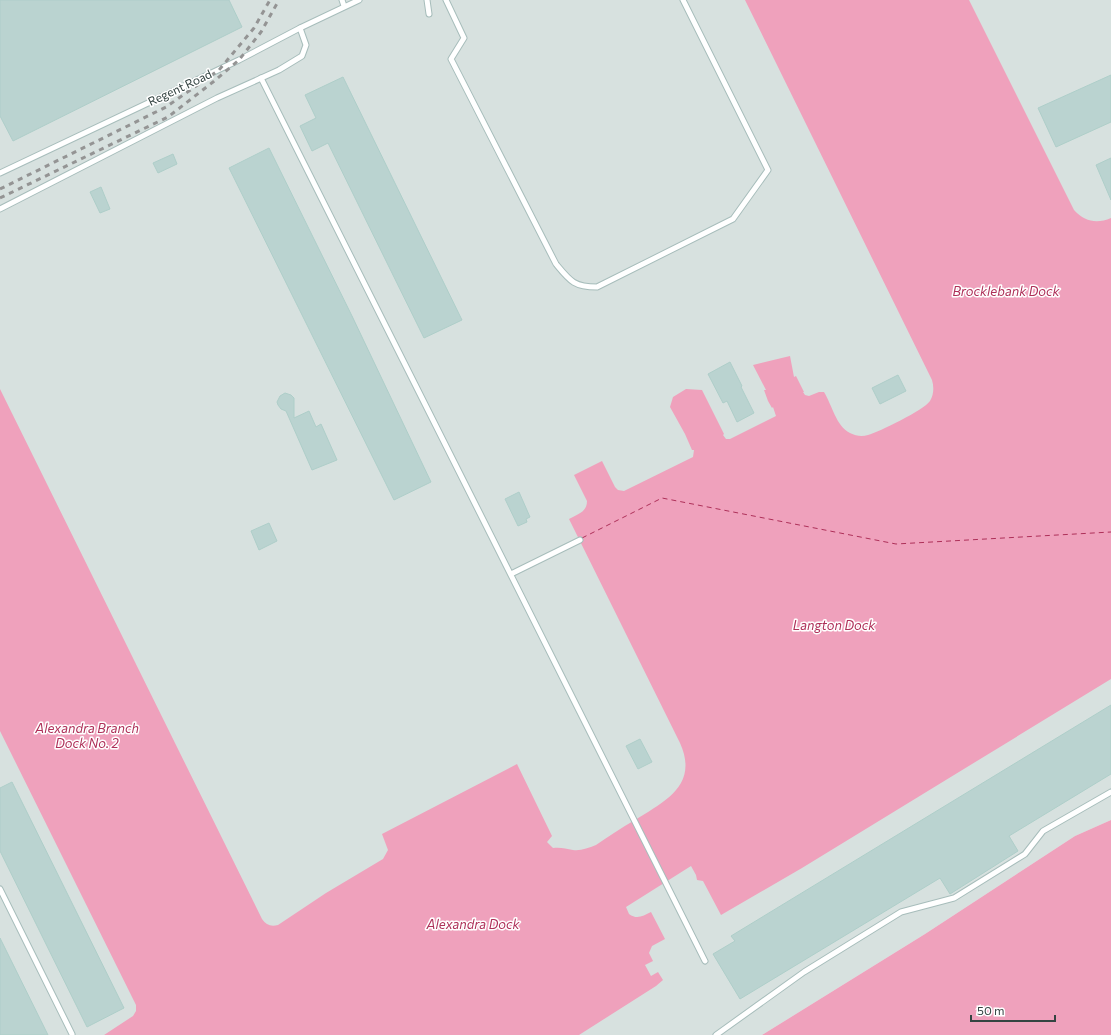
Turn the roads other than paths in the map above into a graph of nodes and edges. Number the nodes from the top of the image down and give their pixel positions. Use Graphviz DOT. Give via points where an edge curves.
graph roads {
  1 [pos="342,0"];
  2 [pos="359,0"];
  3 [pos="427,0"];
  4 [pos="446,0"];
  5 [pos="683,0"];
  6 [pos="344,6"];
  7 [pos="428,14"];
  8 [pos="300,28"];
  9 [pos="261,78"];
  10 [pos="0,173"];
  11 [pos="0,209"];
  12 [pos="580,540"];
  13 [pos="511,574"];
  14 [pos="1111,792"];
  15 [pos="0,888"];
  16 [pos="705,961"];
  17 [pos="72,1034"];
  18 [pos="716,1035"];
  1 -- 6 [label="lane"];
  2 -- 6 [label="lane, Regent Road"];
  3 -- 7 [label="lane"];
  4 -- 5 [label="lane" via="464,38 451,59 556,264 569,280 584,287 597,287 734,219 768,170"];
  6 -- 8 [label="lane, Regent Road"];
  8 -- 9 [label="lane" via="306,45 302,56"];
  8 -- 10 [label="lane, Regent Road" via="232,64"];
  9 -- 11 [label="lane"];
  9 -- 13 [label="lane"];
  12 -- 13 [label="lane"];
  13 -- 16 [label="lane"];
  14 -- 18 [label="lane" via="1043,831 1026,854 954,898 901,912 804,972"];
  15 -- 17 [label="lane"];
}
